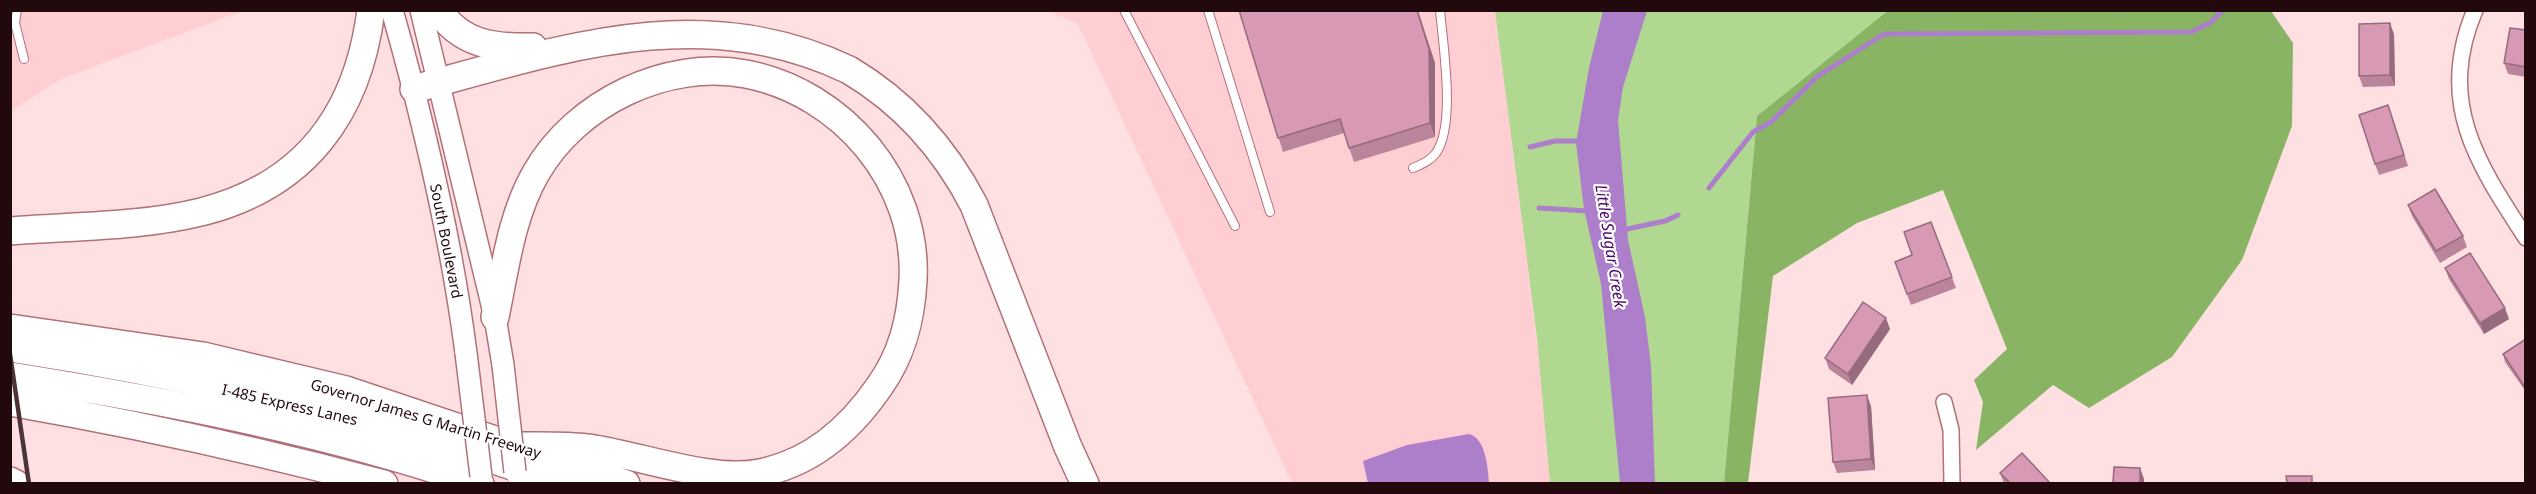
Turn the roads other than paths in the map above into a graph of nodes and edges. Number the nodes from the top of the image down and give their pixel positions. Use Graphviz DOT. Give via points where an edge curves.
graph roads {
  1 [pos="17,10"];
  2 [pos="371,10"];
  3 [pos="392,10"];
  4 [pos="421,10"];
  5 [pos="438,10"];
  6 [pos="1124,10"];
  7 [pos="1208,10"];
  8 [pos="1440,10"];
  9 [pos="2475,10"];
  10 [pos="564,47"];
  11 [pos="24,59"];
  12 [pos="427,85"];
  13 [pos="1413,168"];
  14 [pos="1270,212"];
  15 [pos="1235,226"];
  16 [pos="10,231"];
  17 [pos="2526,238"];
  18 [pos="495,317"];
  19 [pos="10,328"];
  20 [pos="10,348"];
  21 [pos="10,376"];
  22 [pos="10,402"];
  23 [pos="1944,402"];
  24 [pos="516,467"];
  25 [pos="10,481"];
  26 [pos="481,481"];
  27 [pos="16,483"];
  28 [pos="384,483"];
  29 [pos="565,483"];
  30 [pos="626,483"];
  31 [pos="1085,483"];
  32 [pos="1953,483"];
  1 -- 11 [label="lane" via="15,23"];
  2 -- 16 [label="highway" via="359,68 342,110 322,139 272,182 242,198 159,219"];
  3 -- 12 [label="main road, South Boulevard"];
  4 -- 12 [label="main road, South Boulevard"];
  5 -- 10 [label="highway" via="448,25 470,41 503,48"];
  6 -- 15 [label="lane"];
  7 -- 14 [label="lane"];
  8 -- 13 [label="lane" via="1447,118 1437,151"];
  9 -- 17 [label="street" via="2462,52 2460,78 2467,132 2486,176"];
  10 -- 12 [label="highway"];
  10 -- 31 [label="highway" via="635,32 683,27 749,32 828,59 888,97 941,151 974,205"];
  12 -- 18 [label="main road, South Boulevard"];
  12 -- 26 [label="main road, South Boulevard, bridge"];
  18 -- 24 [label="main road, South Boulevard, bridge"];
  18 -- 24 [label="highway" via="523,200 535,173 556,143 613,97 652,81 710,72 746,74 810,98 833,113 867,146 888,176 906,214 912,245 912,300 907,331 895,362 843,431 802,459 778,469 738,476 586,448"];
  19 -- 24 [label="highway, Governor James G Martin Freeway" via="203,356 324,384"];
  20 -- 29 [label="highway, I-485 Express Lanes" via="268,397 400,430"];
  21 -- 26 [label="highway, I-485 Express Lanes" via="235,418"];
  22 -- 28 [label="highway" via="269,454"];
  23 -- 32 [label="street" via="1951,430"];
  24 -- 30 [label="highway, Governor James G Martin Freeway"];
  25 -- 27 [label="highway"];
}
